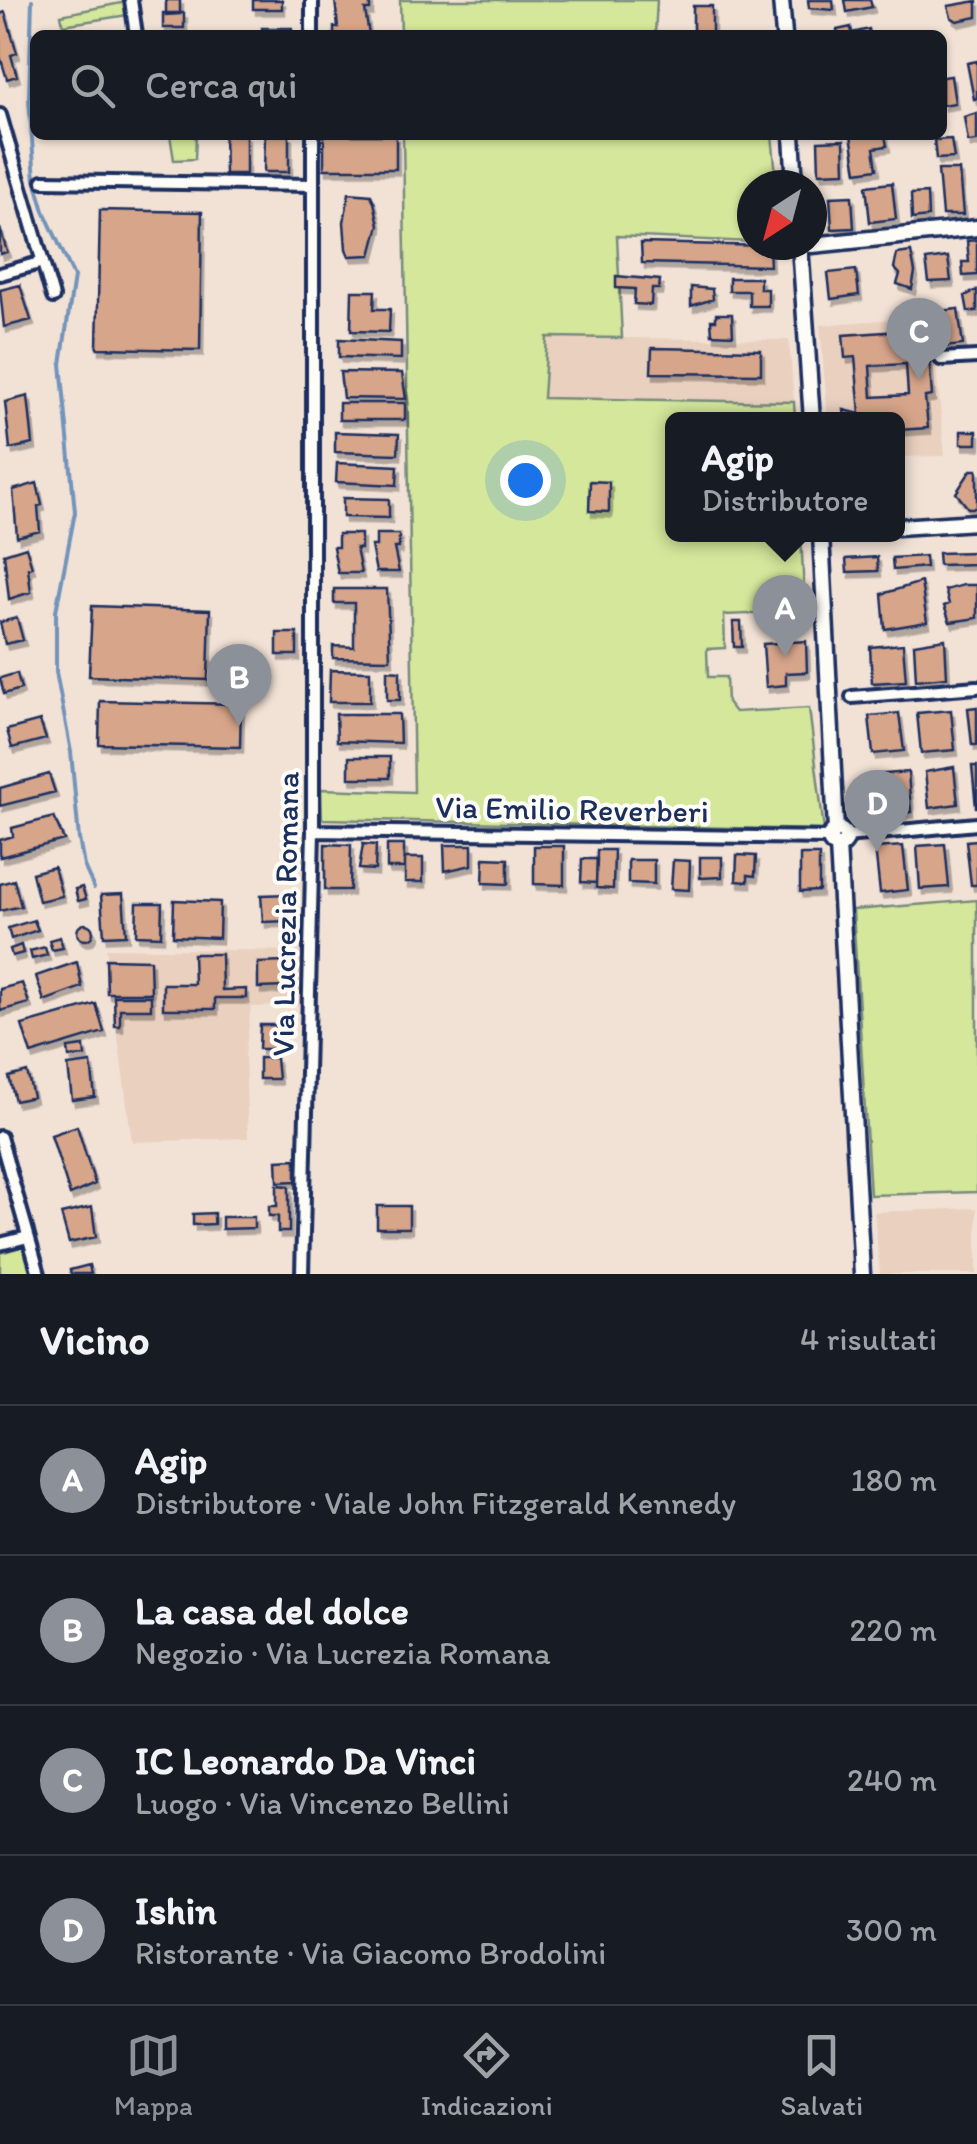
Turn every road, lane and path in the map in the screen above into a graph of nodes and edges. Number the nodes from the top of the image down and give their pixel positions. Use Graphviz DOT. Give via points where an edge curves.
graph roads {
  1 [pos="131,0"];
  2 [pos="312,0"];
  3 [pos="782,0"];
  4 [pos="135,30"];
  5 [pos="312,30"];
  6 [pos="784,30"];
  7 [pos="0,115"];
  8 [pos="313,140"];
  9 [pos="792,140"];
  10 [pos="794,170"];
  11 [pos="43,181"];
  12 [pos="313,185"];
  13 [pos="977,228"];
  14 [pos="827,243"];
  15 [pos="801,260"];
  16 [pos="43,262"];
  17 [pos="0,274"];
  18 [pos="53,298"];
  19 [pos="977,357"];
  20 [pos="941,359"];
  21 [pos="811,412"];
  22 [pos="977,522"];
  23 [pos="905,527"];
  24 [pos="820,542"];
  25 [pos="977,687"];
  26 [pos="852,697"];
  27 [pos="977,824"];
  28 [pos="313,831"];
  29 [pos="837,838"];
  30 [pos="0,1137"];
  31 [pos="28,1237"];
  32 [pos="0,1244"];
  33 [pos="39,1274"];
  34 [pos="302,1274"];
  35 [pos="862,1274"];
  1 -- 4 [label="street"];
  2 -- 5 [label="street"];
  3 -- 6 [label="street"];
  7 -- 16 [label="street"];
  8 -- 12 [label="street, Via Lucrezia Romana"];
  9 -- 10 [label="street"];
  11 -- 12 [label="street"];
  12 -- 28 [label="street, Via Lucrezia Romana"];
  13 -- 14 [label="street"];
  15 -- 21 [label="street"];
  16 -- 17 [label="street"];
  16 -- 18 [label="street"];
  19 -- 20 [label="street"];
  22 -- 23 [label="street"];
  24 -- 29 [label="street"];
  25 -- 26 [label="street"];
  27 -- 29 [label="street, Via Emilio Reverberi"];
  28 -- 29 [label="street, Via Emilio Reverberi"];
  28 -- 34 [label="street, Via Lucrezia Romana"];
  29 -- 35 [label="street"];
  30 -- 31 [label="street"];
  31 -- 32 [label="street"];
  31 -- 33 [label="street"];
}
